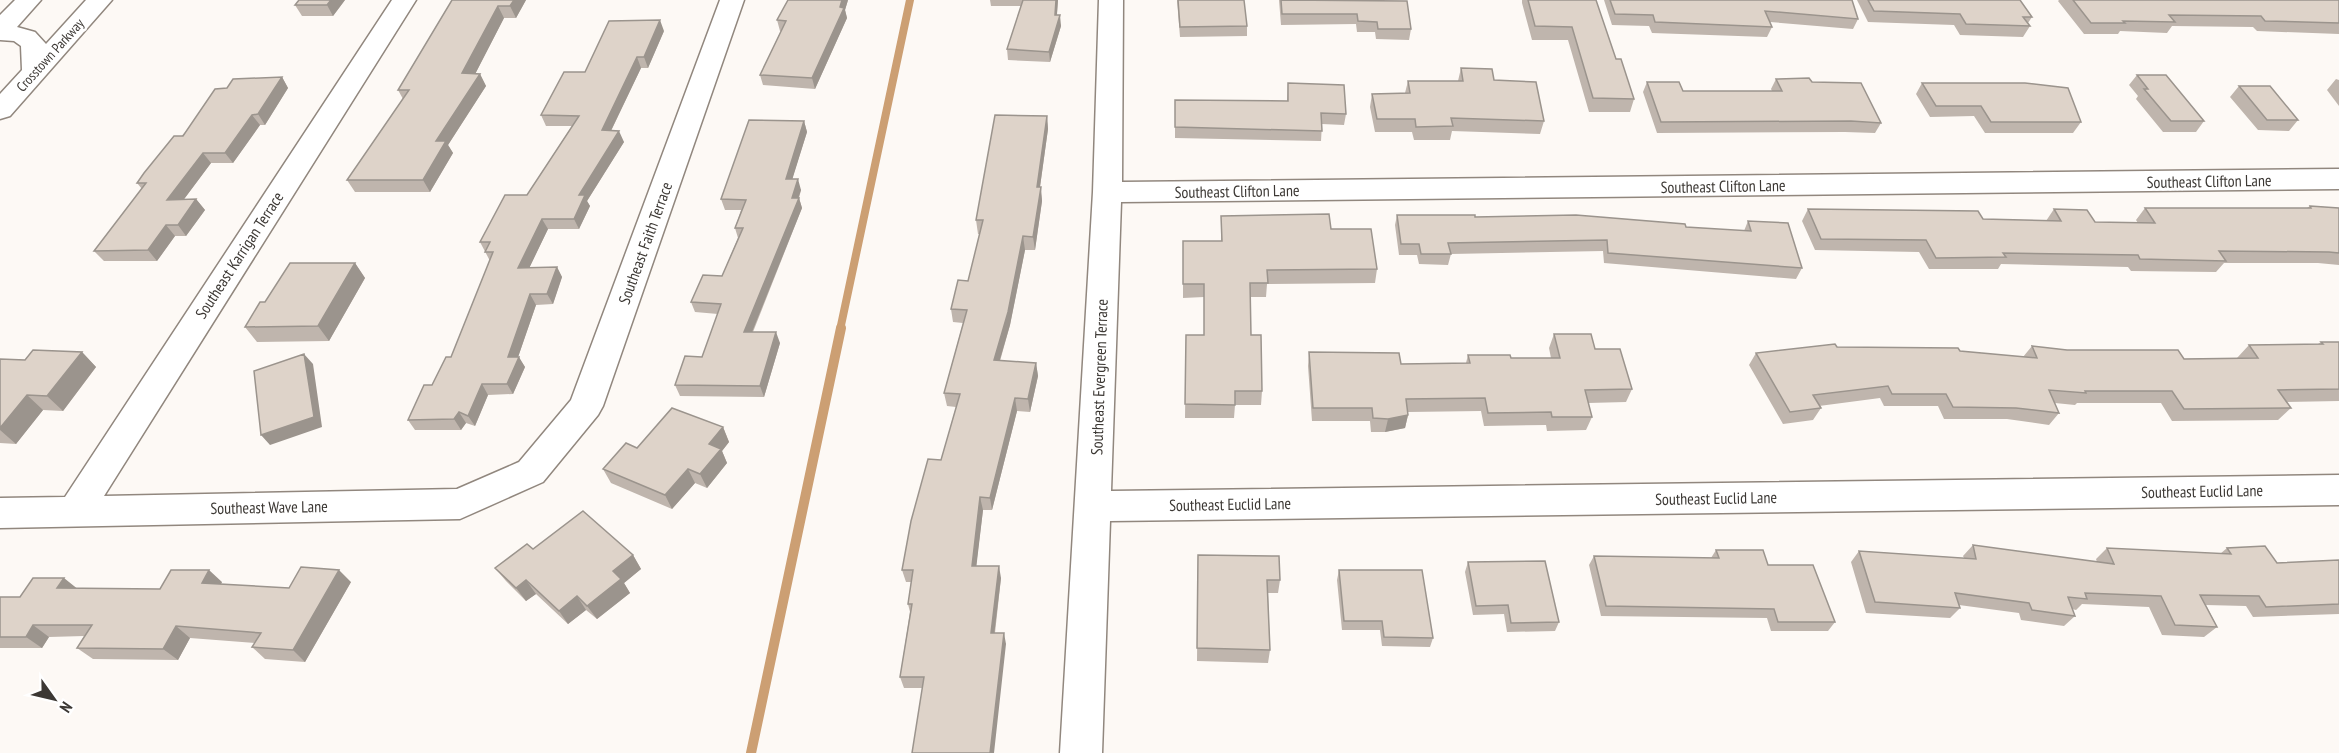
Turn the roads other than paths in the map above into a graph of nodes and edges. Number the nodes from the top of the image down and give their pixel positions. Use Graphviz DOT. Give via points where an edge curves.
graph roads {
  1 [pos="29,0"];
  2 [pos="100,0"];
  3 [pos="404,0"];
  4 [pos="732,0"];
  5 [pos="1111,0"];
  6 [pos="0,31"];
  7 [pos="35,72"];
  8 [pos="0,110"];
  9 [pos="2339,180"];
  10 [pos="1107,192"];
  11 [pos="531,472"];
  12 [pos="2339,490"];
  13 [pos="1094,506"];
  14 [pos="75,511"];
  15 [pos="0,513"];
  16 [pos="1081,753"];
  1 -- 6 [label="street"];
  2 -- 7 [label="street, Crosstown Parkway"];
  3 -- 14 [label="street, Southeast Karrigan Terrace"];
  4 -- 11 [label="street, Southeast Faith Terrace" via="586,406"];
  5 -- 10 [label="street, Southeast Evergreen Terrace"];
  6 -- 7 [label="street" via="30,39 37,51"];
  7 -- 8 [label="street, Crosstown Parkway"];
  9 -- 10 [label="street, Southeast Clifton Lane"];
  10 -- 13 [label="street, Southeast Evergreen Terrace"];
  11 -- 14 [label="street, Southeast Wave Lane" via="460,504"];
  12 -- 13 [label="street, Southeast Euclid Lane"];
  13 -- 16 [label="street, Southeast Evergreen Terrace"];
  14 -- 15 [label="street, Southeast Wave Lane"];
}
